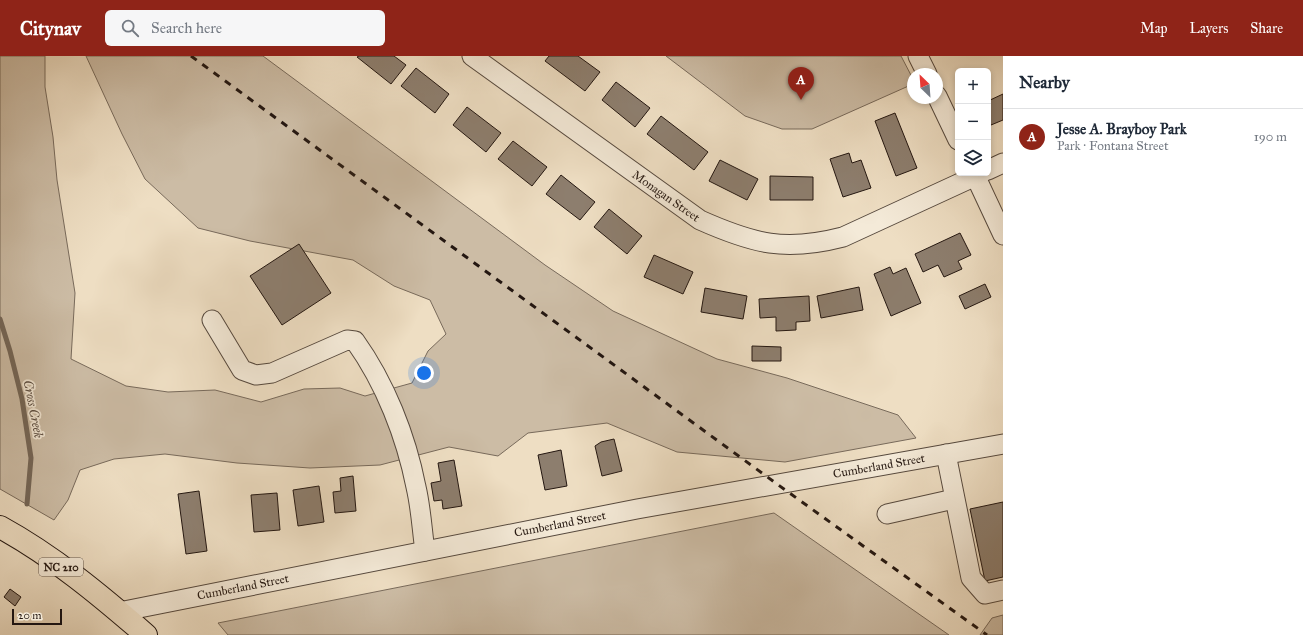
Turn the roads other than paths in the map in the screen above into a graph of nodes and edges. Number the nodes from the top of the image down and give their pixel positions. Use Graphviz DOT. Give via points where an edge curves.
graph roads {
  1 [pos="472,56"];
  2 [pos="918,56"];
  3 [pos="924,68"];
  4 [pos="941,104"];
  5 [pos="955,134"];
  6 [pos="1003,163"];
  7 [pos="991,168"];
  8 [pos="974,176"];
  9 [pos="981,176"];
  10 [pos="1003,235"];
  11 [pos="212,320"];
  12 [pos="1003,444"];
  13 [pos="946,454"];
  14 [pos="954,499"];
  15 [pos="887,514"];
  16 [pos="0,527"];
  17 [pos="425,551"];
  18 [pos="1003,590"];
  19 [pos="119,612"];
  20 [pos="146,635"];
  1 -- 8 [label="street, Monagan Street" via="700,220 731,234 753,240 798,245 843,237"];
  2 -- 3 [label="street"];
  4 -- 5 [label="street"];
  6 -- 7 [label="street, Monagan Street"];
  9 -- 10 [label="street"];
  11 -- 17 [label="street" via="242,370 256,374 272,373 347,340 355,341 370,363 404,439 416,488"];
  12 -- 13 [label="street, Cumberland Street"];
  13 -- 14 [label="street"];
  13 -- 17 [label="street, Cumberland Street" via="637,509"];
  14 -- 15 [label="street"];
  14 -- 18 [label="street" via="970,578 986,594"];
  16 -- 19 [label="main road, NC 210" via="69,572"];
  17 -- 19 [label="street, Cumberland Street"];
  19 -- 20 [label="main road, NC 210"];
}
